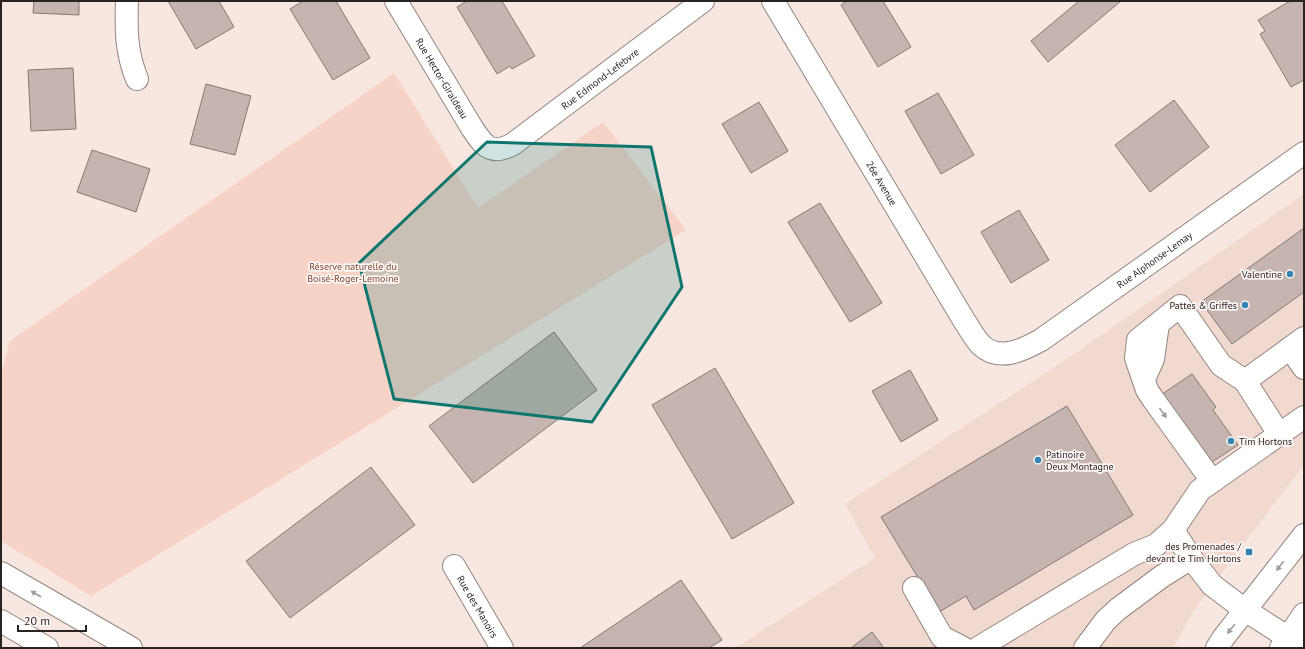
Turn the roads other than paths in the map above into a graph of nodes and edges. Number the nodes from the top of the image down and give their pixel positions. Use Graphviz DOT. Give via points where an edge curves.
graph roads {
  1 [pos="127,1"];
  2 [pos="396,1"];
  3 [pos="703,1"];
  4 [pos="773,1"];
  5 [pos="137,79"];
  6 [pos="494,149"];
  7 [pos="1304,153"];
  8 [pos="1297,343"];
  9 [pos="1000,354"];
  10 [pos="1304,368"];
  11 [pos="1245,381"];
  12 [pos="1304,417"];
  13 [pos="1279,434"];
  14 [pos="1212,481"];
  15 [pos="1173,530"];
  16 [pos="1304,535"];
  17 [pos="1191,558"];
  18 [pos="454,566"];
  19 [pos="1,573"];
  20 [pos="914,588"];
  21 [pos="1245,610"];
  22 [pos="1304,614"];
  23 [pos="1,621"];
  24 [pos="1290,645"];
  25 [pos="47,648"];
  26 [pos="131,648"];
  27 [pos="502,648"];
  28 [pos="963,648"];
  29 [pos="978,648"];
  30 [pos="1085,648"];
  31 [pos="1217,648"];
  1 -- 5 [label="street" via="126,38"];
  2 -- 6 [label="street, Rue Hector-Giraldeau" via="472,128 482,142"];
  3 -- 6 [label="street, Rue Edmond-Lefebvre" via="513,144 504,149"];
  4 -- 9 [label="street, 26e Avenue" via="965,322 980,344 987,350"];
  7 -- 9 [label="street, Rue Alphonse-Lemay" via="1050,334 1020,351"];
  8 -- 10 [label="street"];
  8 -- 11 [label="street"];
  11 -- 13 [label="street"];
  11 -- 14 [label="street, one-way" via="1221,365 1180,306 1138,340 1136,358 1148,390"];
  12 -- 13 [label="street"];
  13 -- 14 [label="street"];
  14 -- 15 [label="street" via="1200,490"];
  15 -- 17 [label="street"];
  15 -- 29 [label="street" via="1156,545 1134,554"];
  16 -- 21 [label="street, one-way"];
  17 -- 21 [label="street" via="1212,585"];
  17 -- 30 [label="street" via="1118,609 1106,620"];
  18 -- 27 [label="street, Rue des Manoirs"];
  26 -- 19 [label="street, one-way"];
  20 -- 28 [label="street" via="942,637"];
  21 -- 24 [label="street"];
  21 -- 31 [label="street, one-way"];
  22 -- 24 [label="street"];
  23 -- 25 [label="street"];
}
